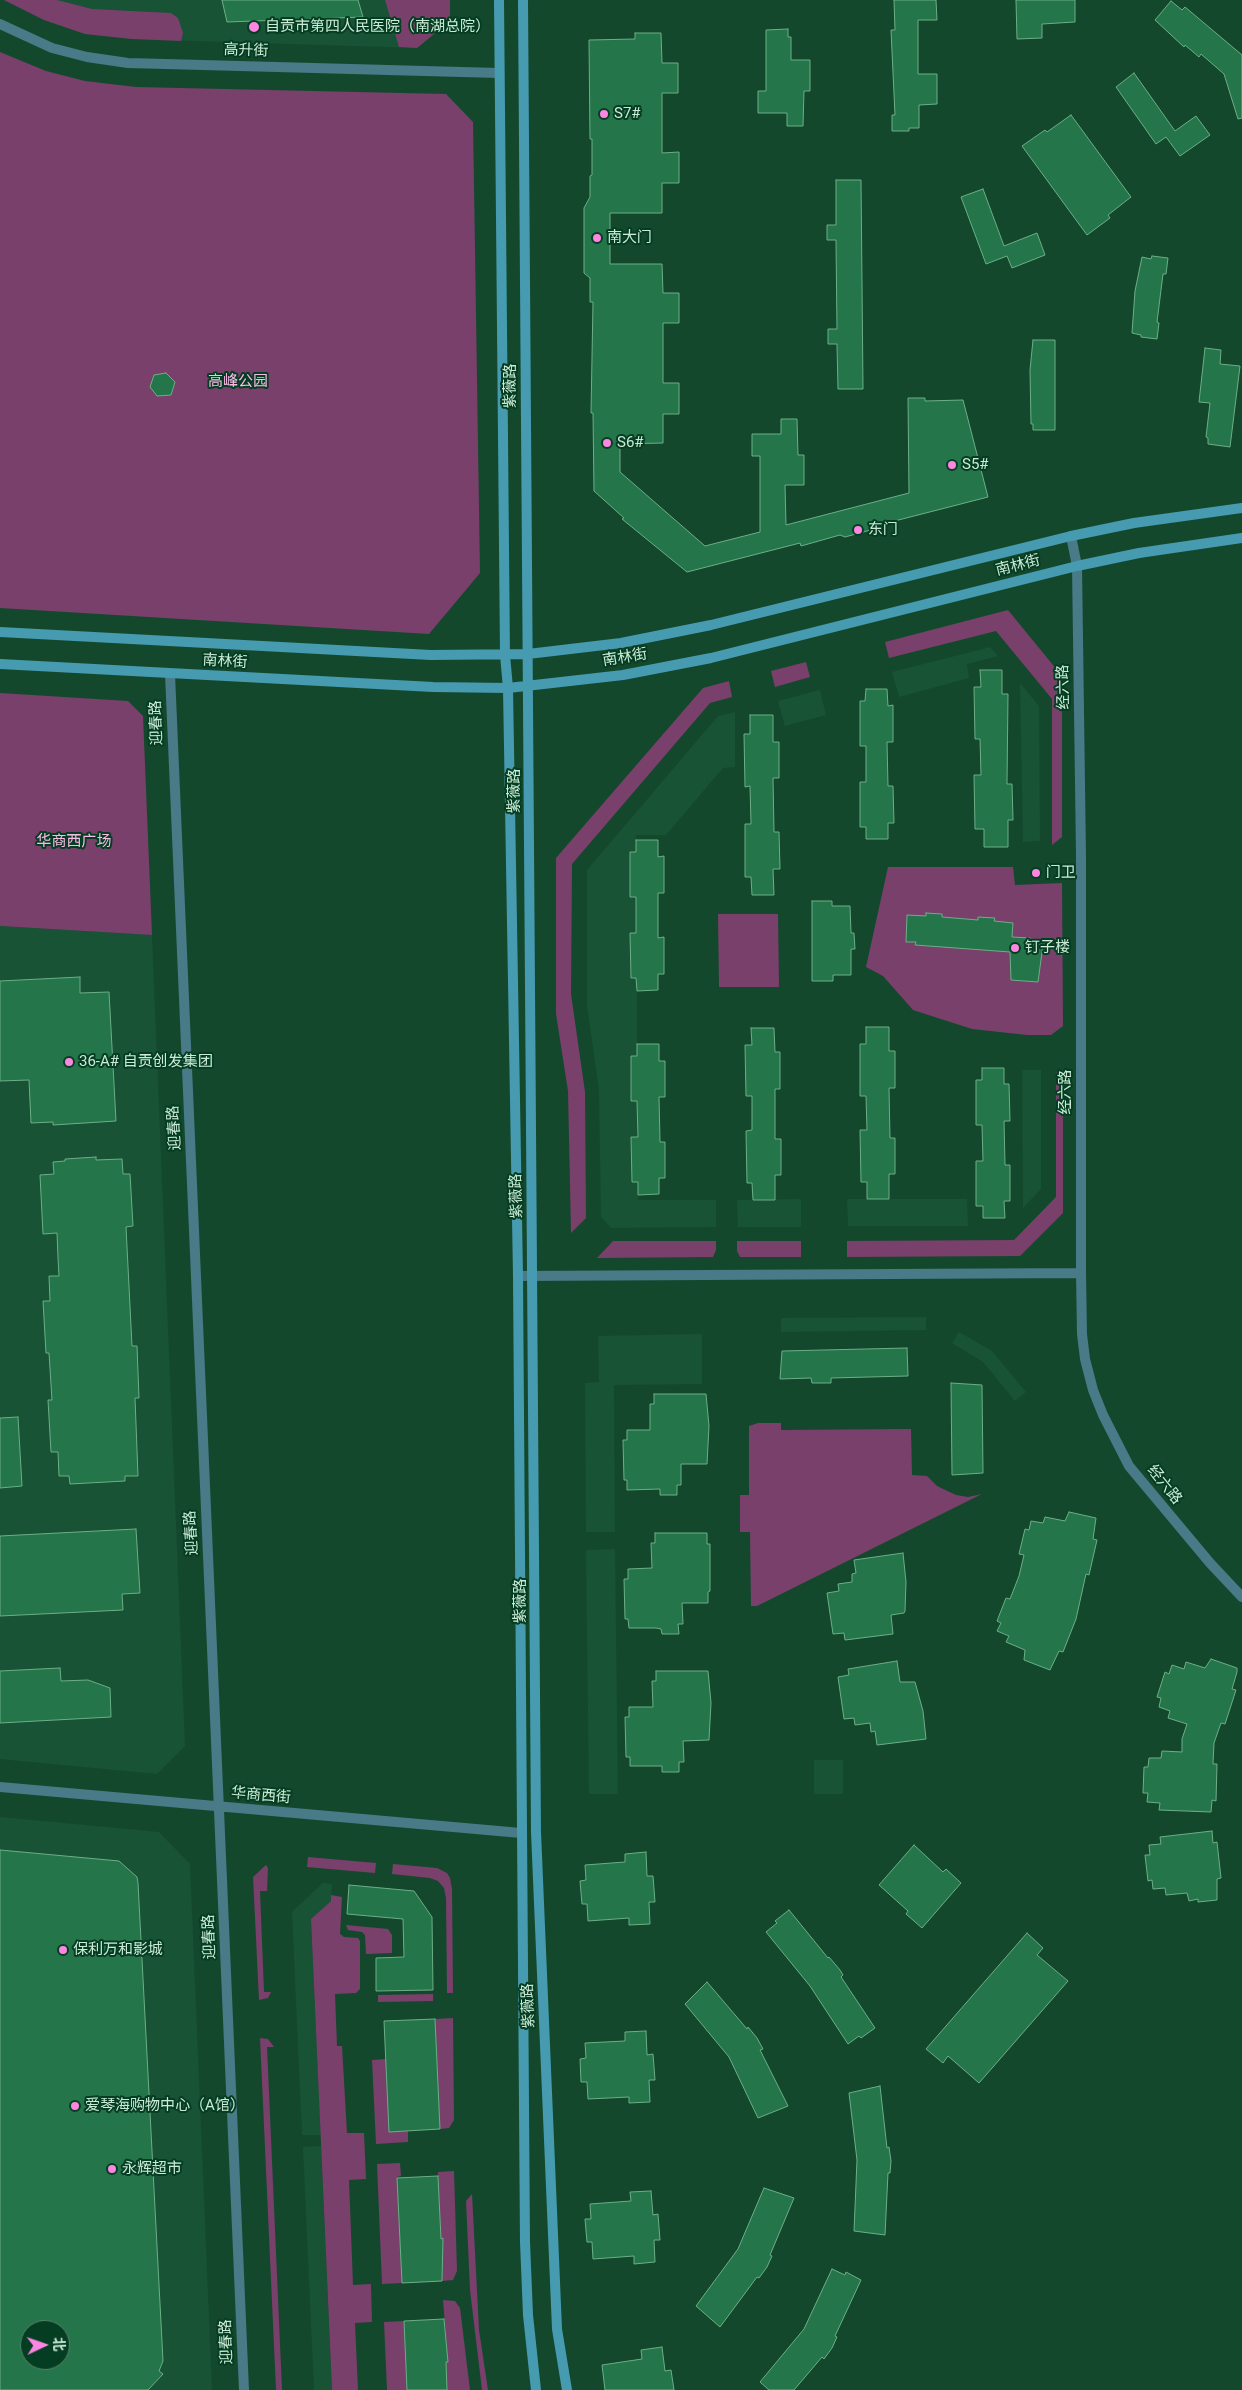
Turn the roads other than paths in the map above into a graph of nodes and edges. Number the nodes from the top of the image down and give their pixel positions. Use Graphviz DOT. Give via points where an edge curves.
graph roads {
  1 [pos="499,0"];
  2 [pos="523,0"];
  3 [pos="0,24"];
  4 [pos="499,73"];
  5 [pos="1242,508"];
  6 [pos="1071,536"];
  7 [pos="1242,538"];
  8 [pos="1078,566"];
  9 [pos="0,632"];
  10 [pos="528,654"];
  11 [pos="505,655"];
  12 [pos="0,664"];
  13 [pos="170,674"];
  14 [pos="529,685"];
  15 [pos="508,688"];
  16 [pos="1081,1273"];
  17 [pos="518,1276"];
  18 [pos="533,1276"];
  19 [pos="1242,1597"];
  20 [pos="0,1787"];
  21 [pos="219,1808"];
  22 [pos="521,1833"];
  23 [pos="244,2390"];
  24 [pos="536,2390"];
  25 [pos="566,2390"];
  1 -- 4 [label="main road, 紫薇路"];
  2 -- 10 [label="main road, 紫薇路"];
  3 -- 4 [label="street, 高升街" via="52,48 128,63"];
  4 -- 11 [label="main road, 紫薇路"];
  5 -- 6 [label="main road, 南林街" via="1134,523"];
  6 -- 8 [label="street, 经六路"];
  6 -- 10 [label="main road, 南林街" via="711,626 621,643"];
  7 -- 8 [label="main road, 南林街" via="1139,553"];
  8 -- 14 [label="main road, 南林街" via="711,658 622,675"];
  8 -- 16 [label="street, 经六路"];
  9 -- 11 [label="main road, 南林街" via="431,655"];
  10 -- 11 [label="main road, 南林街"];
  10 -- 14 [label="main road, 紫薇路"];
  11 -- 15 [label="main road, 紫薇路"];
  12 -- 13 [label="main road, 南林街"];
  13 -- 15 [label="main road, 南林街"];
  13 -- 21 [label="street, 迎春路"];
  14 -- 15 [label="main road, 南林街"];
  14 -- 18 [label="main road, 紫薇路"];
  15 -- 17 [label="main road, 紫薇路"];
  16 -- 18 [label="street"];
  16 -- 19 [label="street, 经六路" via="1082,1334 1086,1359 1093,1390 1114,1440 1144,1486"];
  17 -- 18 [label="street"];
  17 -- 22 [label="main road, 紫薇路"];
  18 -- 25 [label="main road, 紫薇路" via="536,1832 557,2329"];
  20 -- 21 [label="street, 华商西街"];
  21 -- 22 [label="street, 华商西街"];
  21 -- 23 [label="street, 迎春路"];
  22 -- 24 [label="main road, 紫薇路" via="525,2242"];
}
